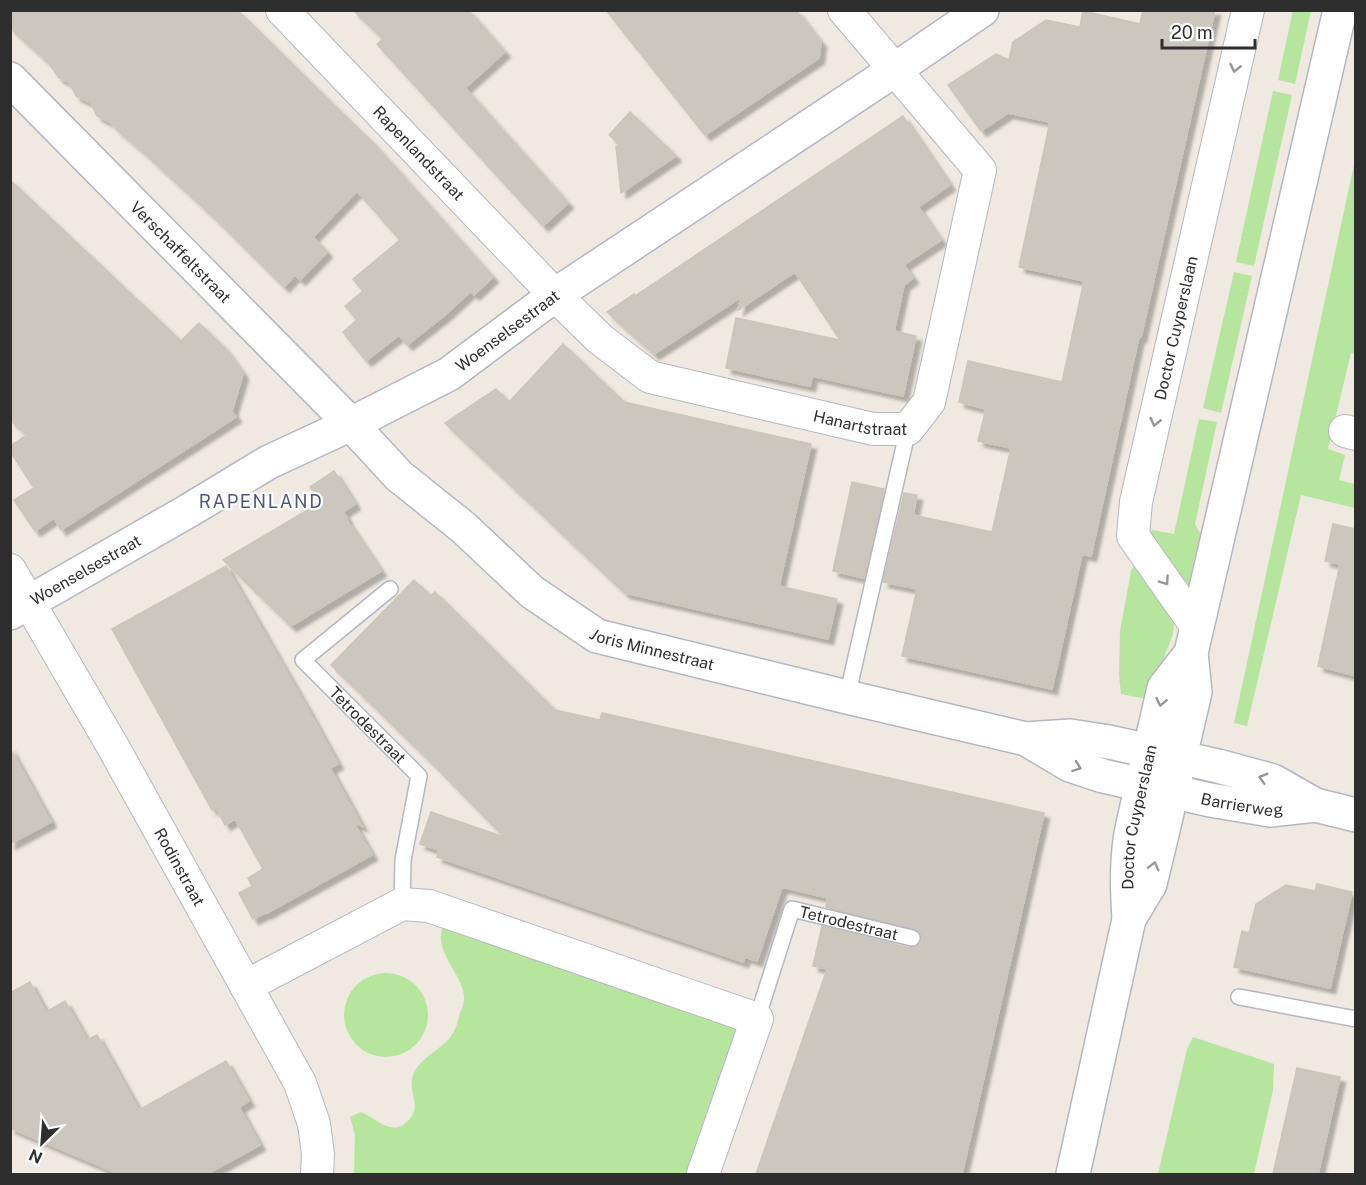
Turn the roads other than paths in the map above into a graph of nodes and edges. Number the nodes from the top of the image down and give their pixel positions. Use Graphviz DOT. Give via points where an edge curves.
graph roads {
  1 [pos="282,10"];
  2 [pos="844,10"];
  3 [pos="982,10"];
  4 [pos="1248,10"];
  5 [pos="1340,10"];
  6 [pos="896,69"];
  7 [pos="10,79"];
  8 [pos="555,295"];
  9 [pos="351,424"];
  10 [pos="908,429"];
  11 [pos="10,570"];
  12 [pos="390,589"];
  13 [pos="20,608"];
  14 [pos="1194,640"];
  15 [pos="847,697"];
  16 [pos="1026,739"];
  17 [pos="1165,754"];
  18 [pos="1157,788"];
  19 [pos="1315,805"];
  20 [pos="1356,815"];
  21 [pos="402,904"];
  22 [pos="912,938"];
  23 [pos="246,986"];
  24 [pos="1239,997"];
  25 [pos="757,1019"];
  26 [pos="1356,1019"];
  27 [pos="317,1174"];
  28 [pos="703,1174"];
  29 [pos="1073,1174"];
  1 -- 8 [label="street, Rapenlandstraat"];
  2 -- 6 [label="street"];
  3 -- 6 [label="street, Woenselsestraat"];
  4 -- 14 [label="street, Doctor Cuyperslaan, one-way" via="1136,502 1133,536"];
  5 -- 14 [label="street, Doctor Cuyperslaan"];
  6 -- 8 [label="street, Woenselsestraat"];
  6 -- 10 [label="street, Hanartstraat" via="980,170 929,402"];
  7 -- 9 [label="street, Verschaffeltstraat"];
  8 -- 9 [label="street, Woenselsestraat" via="449,374"];
  8 -- 10 [label="street, Hanartstraat" via="600,339 650,377 873,429"];
  9 -- 13 [label="street, Woenselsestraat" via="269,462"];
  9 -- 15 [label="street, Joris Minnestraat" via="399,476 464,528 532,592 597,636"];
  10 -- 15 [label="lane"];
  11 -- 13 [label="street, Rodinstraat"];
  12 -- 21 [label="lane, Tetrodestraat" via="303,660 419,776 403,860"];
  13 -- 23 [label="street, Rodinstraat" via="118,755"];
  14 -- 17 [label="street, Doctor Cuyperslaan" via="1195,692"];
  15 -- 16 [label="street, Joris Minnestraat"];
  16 -- 17 [label="street, Joris Minnestraat" via="1070,736"];
  16 -- 18 [label="street, Joris Minnestraat, one-way" via="1070,765"];
  17 -- 18 [label="street, Doctor Cuyperslaan"];
  19 -- 17 [label="street, Barrierweg, one-way" via="1273,782"];
  18 -- 19 [label="street, Barrierweg" via="1270,810"];
  18 -- 29 [label="street, Doctor Cuyperslaan" via="1130,834 1126,876 1129,919"];
  19 -- 20 [label="street, Barrierweg"];
  21 -- 23 [label="street"];
  21 -- 25 [label="street" via="429,906"];
  22 -- 25 [label="lane, Tetrodestraat" via="792,909"];
  23 -- 27 [label="street, Rodinstraat" via="300,1083 314,1124"];
  24 -- 26 [label="lane"];
  25 -- 28 [label="street, Tetrodestraat"];
}
